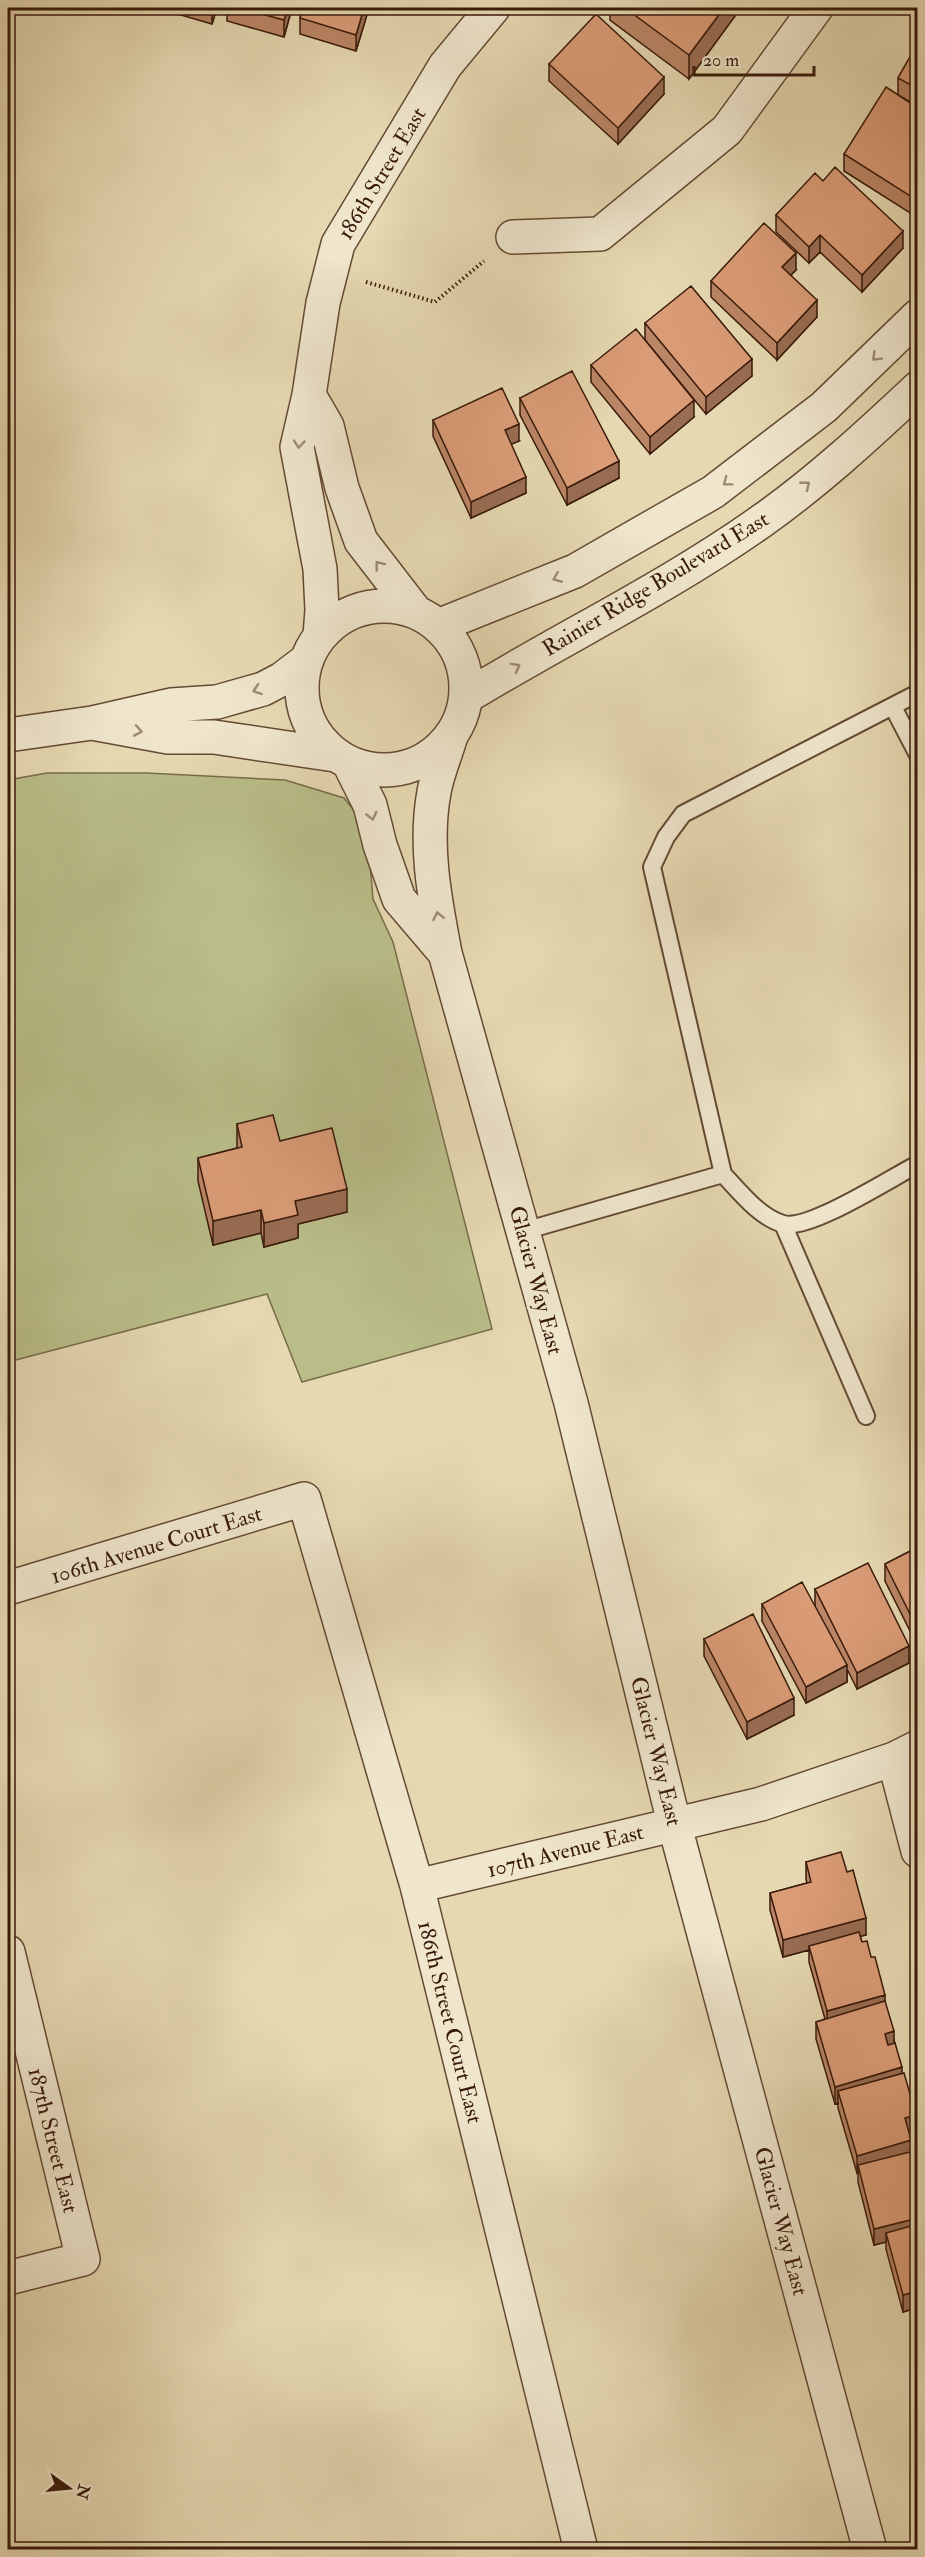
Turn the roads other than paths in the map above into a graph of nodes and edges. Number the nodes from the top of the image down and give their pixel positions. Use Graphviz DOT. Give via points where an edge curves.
graph roads {
  1 [pos="493,8"];
  2 [pos="816,8"];
  3 [pos="513,237"];
  4 [pos="918,316"];
  5 [pos="918,388"];
  6 [pos="309,395"];
  7 [pos="426,619"];
  8 [pos="313,648"];
  9 [pos="918,693"];
  10 [pos="466,697"];
  11 [pos="892,706"];
  12 [pos="92,723"];
  13 [pos="8,735"];
  14 [pos="450,739"];
  15 [pos="918,755"];
  16 [pos="342,759"];
  17 [pos="445,952"];
  18 [pos="918,1164"];
  19 [pos="723,1174"];
  20 [pos="783,1224"];
  21 [pos="524,1232"];
  22 [pos="866,1416"];
  23 [pos="304,1499"];
  24 [pos="8,1588"];
  25 [pos="906,1753"];
  26 [pos="674,1823"];
  27 [pos="918,1851"];
  28 [pos="417,1886"];
  29 [pos="8,1952"];
  30 [pos="8,2278"];
  31 [pos="581,2550"];
  32 [pos="870,2550"];
  1 -- 6 [label="street, 186th Street East" via="445,66 338,244 323,303"];
  2 -- 3 [label="street" via="727,130 600,234"];
  4 -- 7 [label="street, one-way" via="824,407 713,492 575,571"];
  10 -- 5 [label="street, Rainier Ridge Boulevard East, one-way" via="655,589 763,520"];
  7 -- 6 [label="street, one-way" via="361,541 342,488 327,426"];
  6 -- 8 [label="street, 186th Street East, one-way" via="297,447 320,569 322,610"];
  7 -- 8 [label="street" via="389,606 363,608 340,619"];
  7 -- 10 [label="street" via="455,646 465,670"];
  8 -- 12 [label="street, one-way" via="282,679 262,689 217,702 171,705"];
  8 -- 16 [label="street" via="302,686 305,713 317,736"];
  9 -- 11 [label="lane"];
  10 -- 14 [label="street" via="461,719"];
  11 -- 15 [label="lane"];
  11 -- 19 [label="lane" via="683,814 666,837 652,867"];
  12 -- 13 [label="street"];
  12 -- 16 [label="street, one-way" via="168,737 214,737"];
  14 -- 16 [label="street" via="429,758 403,769 375,771"];
  17 -- 14 [label="street, Glacier Way East, one-way" via="431,883 431,844 434,792"];
  16 -- 17 [label="street, Glacier Way East, one-way" via="370,805 399,899"];
  17 -- 21 [label="street, Glacier Way East"];
  18 -- 20 [label="lane" via="809,1222"];
  19 -- 20 [label="lane" via="753,1206"];
  19 -- 21 [label="lane"];
  20 -- 22 [label="lane"];
  21 -- 26 [label="street, Glacier Way East" via="571,1403"];
  23 -- 24 [label="street, 106th Avenue Court East"];
  23 -- 28 [label="street, 186th Street Court East"];
  25 -- 26 [label="street, 107th Avenue East" via="761,1804"];
  25 -- 27 [label="street"];
  26 -- 28 [label="street, 107th Avenue East"];
  26 -- 32 [label="street, Glacier Way East"];
  28 -- 31 [label="street, 186th Street Court East"];
  29 -- 30 [label="street, 187th Street East" via="83,2259"];
}
